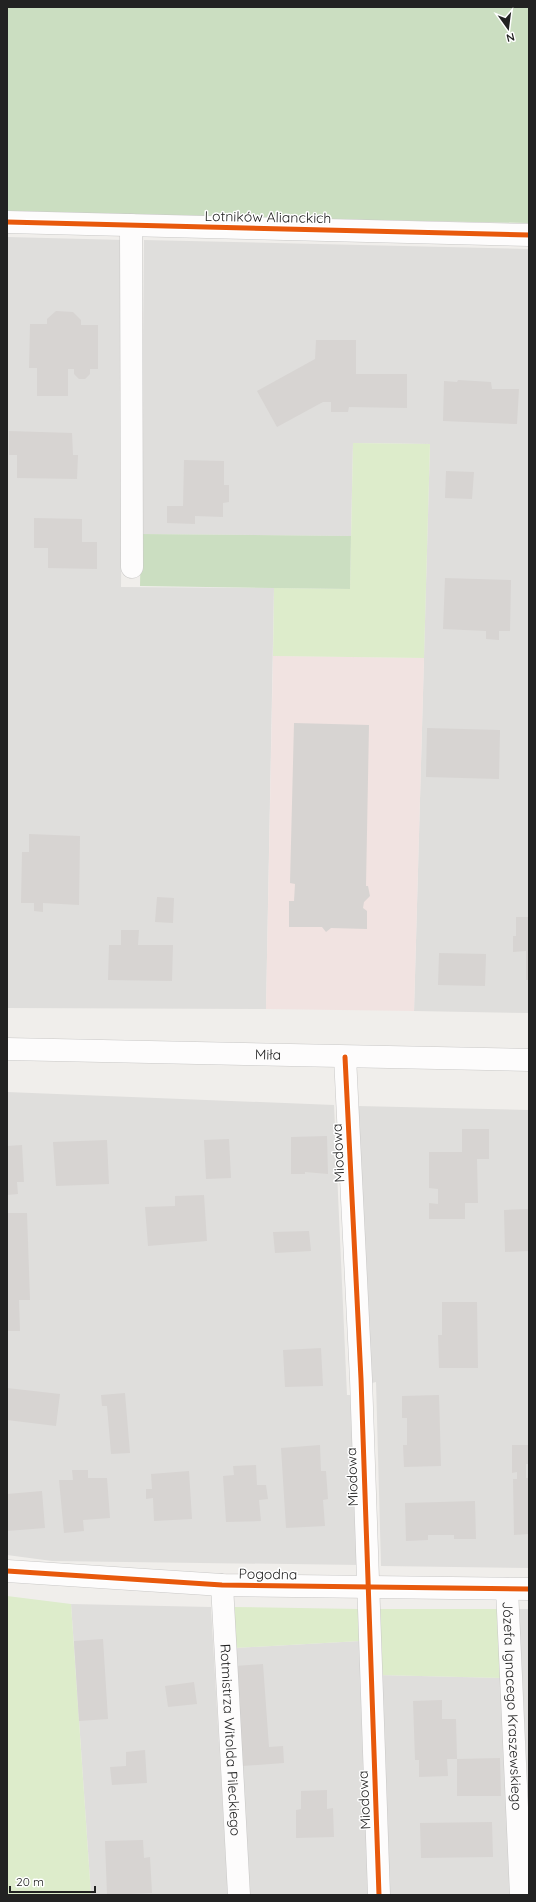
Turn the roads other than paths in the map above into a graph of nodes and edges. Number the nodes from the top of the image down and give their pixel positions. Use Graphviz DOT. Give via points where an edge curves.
graph roads {
  1 [pos="7,222"];
  2 [pos="131,225"];
  3 [pos="529,235"];
  4 [pos="132,567"];
  5 [pos="7,1049"];
  6 [pos="345,1058"];
  7 [pos="529,1060"];
  8 [pos="7,1571"];
  9 [pos="222,1585"];
  10 [pos="367,1588"];
  11 [pos="507,1589"];
  12 [pos="529,1589"];
  13 [pos="239,1895"];
  14 [pos="379,1895"];
  15 [pos="521,1895"];
  1 -- 2 [label="street, Lotników Alianckich"];
  2 -- 3 [label="street, Lotników Alianckich"];
  2 -- 4 [label="street"];
  5 -- 6 [label="street, Miła"];
  6 -- 7 [label="street, Miła"];
  6 -- 10 [label="street, Miodowa" via="360,1371"];
  8 -- 9 [label="street, Pogodna"];
  9 -- 10 [label="street, Pogodna"];
  9 -- 13 [label="street, Rotmistrza Witolda Pileckiego"];
  10 -- 11 [label="street, Pogodna"];
  10 -- 14 [label="street, Miodowa"];
  11 -- 12 [label="street, Pogodna"];
  11 -- 15 [label="street, Józefa Ignacego Kraszewskiego"];
}
